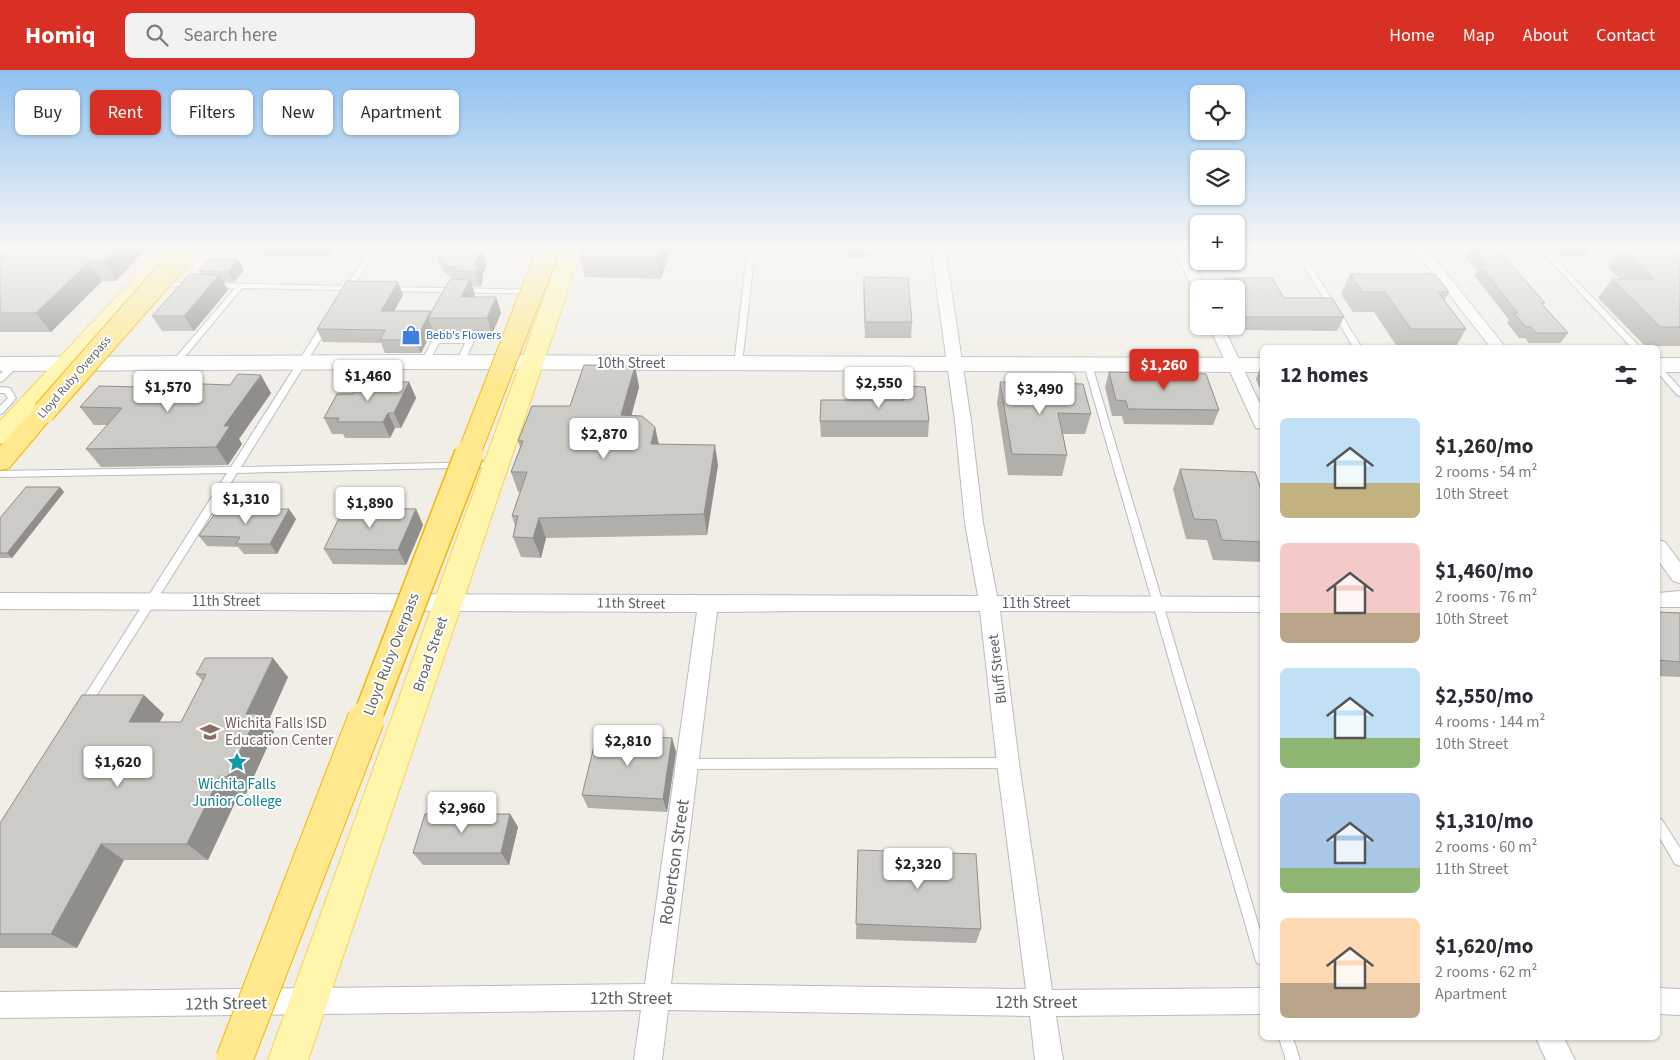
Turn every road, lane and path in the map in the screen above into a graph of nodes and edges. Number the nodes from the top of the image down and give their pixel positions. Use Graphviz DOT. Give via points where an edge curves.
graph roads {
  1 [pos="130,294"];
  2 [pos="147,294"];
  3 [pos="233,294"];
  4 [pos="348,294"];
  5 [pos="486,294"];
  6 [pos="531,294"];
  7 [pos="555,294"];
  8 [pos="746,294"];
  9 [pos="944,294"];
  10 [pos="1325,294"];
  11 [pos="1456,294"];
  12 [pos="1585,294"];
  13 [pos="484,299"];
  14 [pos="340,303"];
  15 [pos="331,316"];
  16 [pos="1220,335"];
  17 [pos="1356,345"];
  18 [pos="1497,345"];
  19 [pos="1634,345"];
  20 [pos="175,363"];
  21 [pos="302,363"];
  22 [pos="532,363"];
  23 [pos="67,364"];
  24 [pos="738,364"];
  25 [pos="954,365"];
  26 [pos="1088,365"];
  27 [pos="1234,365"];
  28 [pos="1260,365"];
  29 [pos="1660,365"];
  30 [pos="1680,365"];
  31 [pos="5,369"];
  32 [pos="1660,371"];
  33 [pos="0,390"];
  34 [pos="1680,392"];
  35 [pos="6,414"];
  36 [pos="1260,420"];
  37 [pos="0,436"];
  38 [pos="0,462"];
  39 [pos="496,465"];
  40 [pos="234,470"];
  41 [pos="0,474"];
  42 [pos="1660,550"];
  43 [pos="1680,576"];
  44 [pos="1680,599"];
  45 [pos="1660,600"];
  46 [pos="0,601"];
  47 [pos="149,601"];
  48 [pos="448,602"];
  49 [pos="989,603"];
  50 [pos="708,604"];
  51 [pos="1157,604"];
  52 [pos="1260,604"];
  53 [pos="77,717"];
  54 [pos="1008,763"];
  55 [pos="686,764"];
  56 [pos="1660,827"];
  57 [pos="1680,860"];
  58 [pos="1260,951"];
  59 [pos="656,997"];
  60 [pos="1260,1001"];
  61 [pos="1660,1001"];
  62 [pos="308,1002"];
  63 [pos="1680,1002"];
  64 [pos="1041,1003"];
  65 [pos="0,1006"];
  66 [pos="1287,1040"];
  67 [pos="1551,1040"];
  68 [pos="234,1060"];
  69 [pos="288,1060"];
  70 [pos="648,1060"];
  71 [pos="1048,1060"];
  72 [pos="1293,1060"];
  73 [pos="1561,1060"];
  1 -- 23 [label="main road"];
  2 -- 38 [label="highway, Lloyd Ruby Overpass, bridge"];
  3 -- 20 [label="lane"];
  4 -- 14 [label="lane"];
  5 -- 13 [label="lane"];
  6 -- 68 [label="highway, Lloyd Ruby Overpass, bridge"];
  7 -- 22 [label="main road, Broad Street"];
  8 -- 24 [label="lane"];
  9 -- 25 [label="street, Bluff Street"];
  10 -- 17 [label="lane"];
  11 -- 18 [label="street"];
  12 -- 19 [label="lane"];
  15 -- 21 [label="lane"];
  16 -- 27 [label="street"];
  20 -- 21 [label="street, 10th Street"];
  20 -- 23 [label="street, 10th Street"];
  21 -- 22 [label="street, 10th Street"];
  21 -- 40 [label="lane"];
  22 -- 24 [label="street, 10th Street"];
  22 -- 39 [label="main road, Broad Street"];
  23 -- 31 [label="street, 10th Street"];
  23 -- 35 [label="main road"];
  24 -- 25 [label="street, 10th Street"];
  25 -- 26 [label="street, 10th Street"];
  25 -- 49 [label="street, Bluff Street" via="974,523"];
  26 -- 27 [label="street, 10th Street"];
  26 -- 51 [label="lane"];
  27 -- 28 [label="street, 10th Street"];
  27 -- 36 [label="street"];
  29 -- 30 [label="street"];
  32 -- 34 [label="lane"];
  33 -- 35 [label="lane" via="7,390 12,398"];
  35 -- 37 [label="main road"];
  39 -- 40 [label="lane"];
  39 -- 48 [label="main road, Broad Street"];
  40 -- 41 [label="lane"];
  40 -- 47 [label="lane"];
  42 -- 43 [label="street"];
  44 -- 45 [label="street"];
  46 -- 47 [label="street, 11th Street"];
  47 -- 48 [label="street, 11th Street"];
  47 -- 53 [label="lane"];
  48 -- 50 [label="street, 11th Street"];
  48 -- 62 [label="main road, Broad Street"];
  49 -- 50 [label="street, 11th Street"];
  49 -- 51 [label="street, 11th Street"];
  49 -- 54 [label="street, Bluff Street"];
  50 -- 55 [label="street, Robertson Street"];
  51 -- 52 [label="street, 11th Street"];
  51 -- 58 [label="lane"];
  54 -- 55 [label="lane"];
  54 -- 64 [label="street, Bluff Street"];
  55 -- 59 [label="street, Robertson Street"];
  56 -- 57 [label="lane"];
  59 -- 62 [label="street, 12th Street"];
  59 -- 64 [label="street, 12th Street"];
  59 -- 70 [label="street, Robertson Street"];
  60 -- 64 [label="street, 12th Street"];
  61 -- 63 [label="street"];
  62 -- 65 [label="street, 12th Street"];
  62 -- 69 [label="main road, Broad Street"];
  64 -- 71 [label="street, Bluff Street"];
  66 -- 72 [label="lane"];
  67 -- 73 [label="street"];
}
